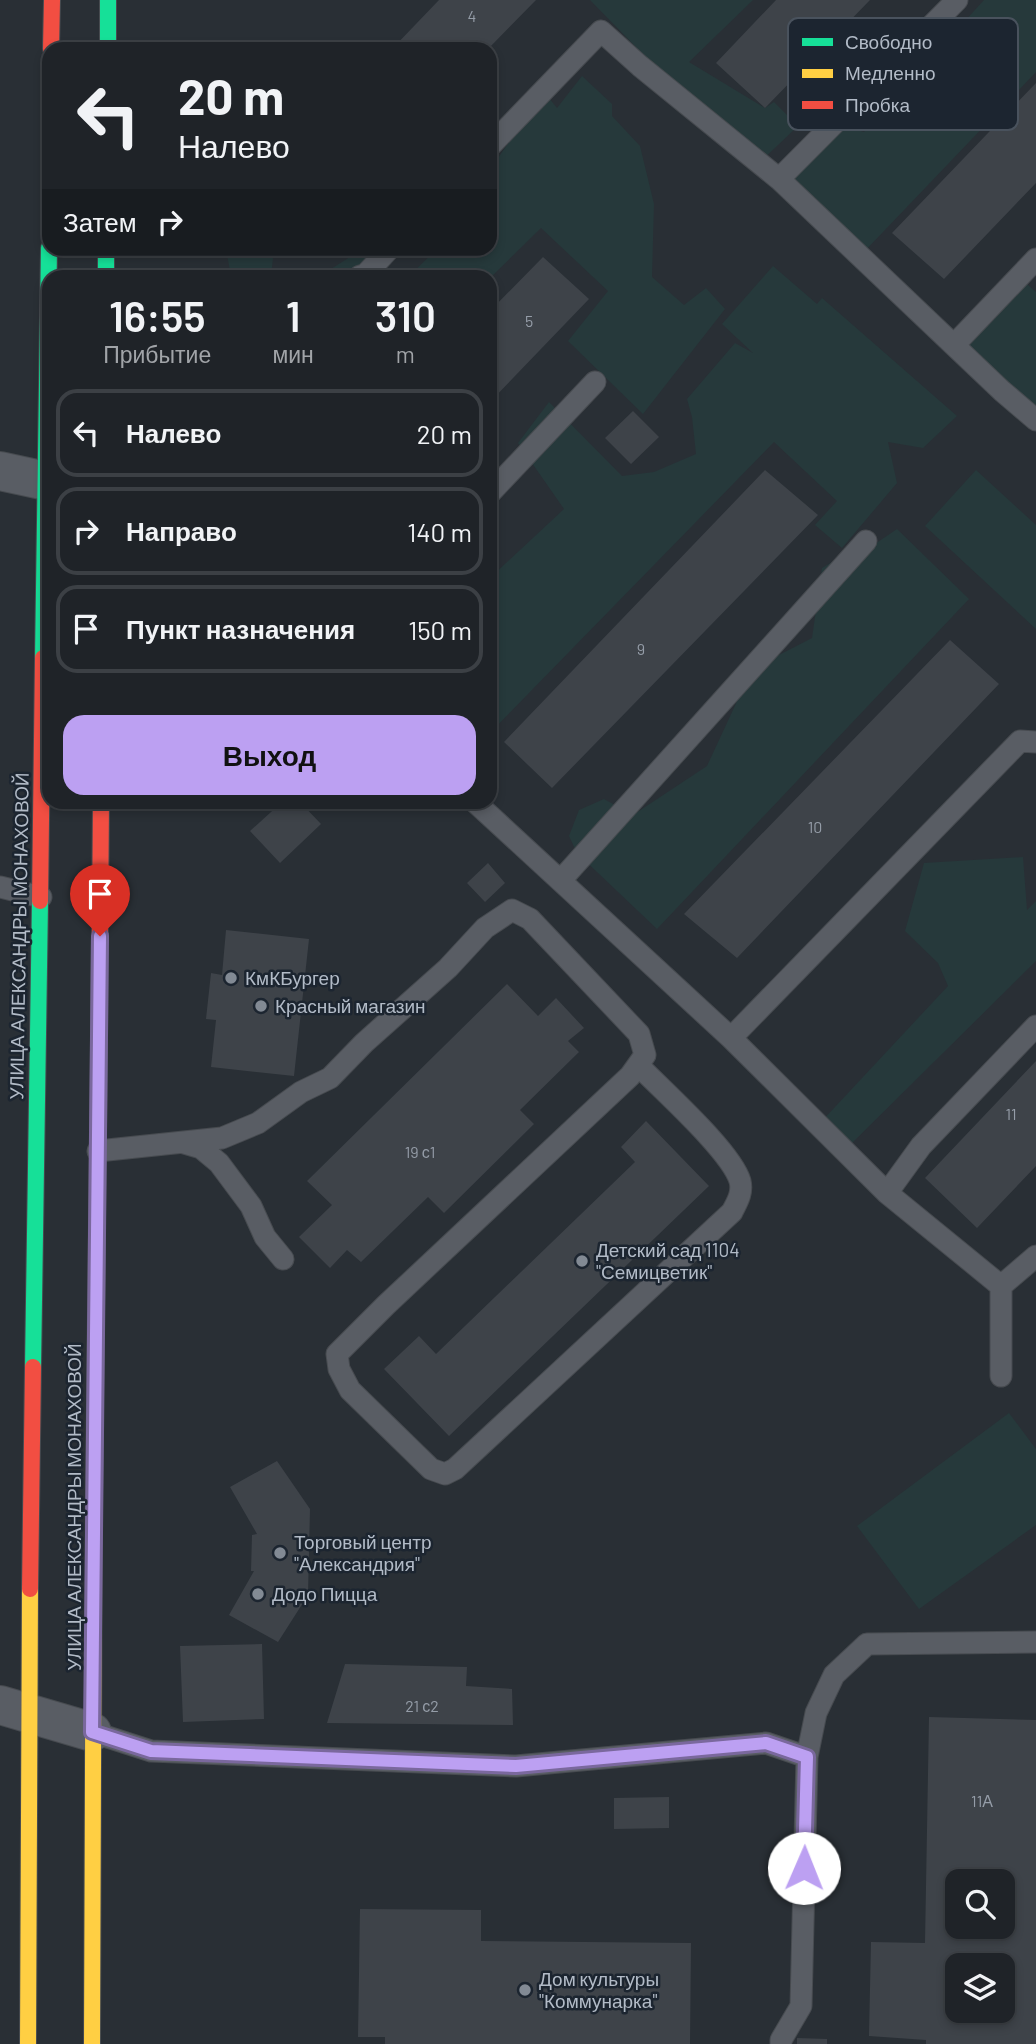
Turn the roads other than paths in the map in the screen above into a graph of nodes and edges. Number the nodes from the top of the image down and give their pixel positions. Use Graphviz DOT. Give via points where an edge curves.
graph roads {
  1 [pos="52,0"];
  2 [pos="108,0"];
  3 [pos="957,0"];
  4 [pos="939,18"];
  5 [pos="51,42"];
  6 [pos="108,42"];
  7 [pos="828,130"];
  8 [pos="497,139"];
  9 [pos="779,179"];
  10 [pos="383,256"];
  11 [pos="1036,259"];
  12 [pos="370,270"];
  13 [pos="954,345"];
  14 [pos="596,382"];
  15 [pos="1036,420"];
  16 [pos="0,471"];
  17 [pos="42,480"];
  18 [pos="497,486"];
  19 [pos="866,541"];
  20 [pos="1036,742"];
  21 [pos="42,809"];
  22 [pos="101,809"];
  23 [pos="483,809"];
  24 [pos="561,880"];
  25 [pos="0,887"];
  26 [pos="41,897"];
  27 [pos="1036,1026"];
  28 [pos="731,1038"];
  29 [pos="638,1065"];
  30 [pos="184,1143"];
  31 [pos="98,1151"];
  32 [pos="887,1193"];
  33 [pos="1036,1256"];
  34 [pos="283,1259"];
  35 [pos="1002,1286"];
  36 [pos="1001,1376"];
  37 [pos="1036,1642"];
  38 [pos="14,1709"];
  39 [pos="92,1732"];
  40 [pos="807,1757"];
  41 [pos="29,2044"];
  42 [pos="92,2044"];
  43 [pos="781,2044"];
  1 -- 5 [label="main road"];
  2 -- 6 [label="main road"];
  3 -- 4 [label="lane"];
  7 -- 9 [label="lane"];
  8 -- 9 [label="lane" via="601,31"];
  9 -- 13 [label="lane"];
  10 -- 12 [label="lane"];
  11 -- 13 [label="lane"];
  13 -- 15 [label="lane"];
  14 -- 18 [label="lane"];
  16 -- 17 [label="street"];
  19 -- 24 [label="lane"];
  20 -- 28 [label="lane" via="1020,741"];
  21 -- 26 [label="main road, УЛИЦА АЛЕКСАНДРЫ МОНАХОВОЙ"];
  22 -- 31 [label="main road, УЛИЦА АЛЕКСАНДРЫ МОНАХОВОЙ"];
  23 -- 24 [label="lane"];
  24 -- 28 [label="lane"];
  25 -- 26 [label="lane"];
  26 -- 38 [label="main road, УЛИЦА АЛЕКСАНДРЫ МОНАХОВОЙ"];
  27 -- 32 [label="lane" via="922,1146"];
  28 -- 32 [label="lane"];
  29 -- 29 [label="lane" via="337,1354 350,1390 430,1469 445,1474 455,1469 732,1212 741,1194 740,1181 724,1154"];
  29 -- 30 [label="lane" via="645,1055 639,1034 530,919 512,910 485,928 330,1078 258,1123 222,1138"];
  30 -- 31 [label="lane"];
  30 -- 34 [label="lane" via="201,1148 219,1163"];
  31 -- 39 [label="main road, УЛИЦА АЛЕКСАНДРЫ МОНАХОВОЙ"];
  32 -- 35 [label="lane"];
  33 -- 35 [label="lane"];
  35 -- 36 [label="lane"];
  37 -- 40 [label="lane" via="867,1644 834,1675 816,1713"];
  38 -- 39 [label="street"];
  38 -- 41 [label="main road, УЛИЦА АЛЕКСАНДРЫ МОНАХОВОЙ" via="30,1804"];
  39 -- 40 [label="lane" via="151,1751 516,1766 766,1743"];
  39 -- 42 [label="main road, УЛИЦА АЛЕКСАНДРЫ МОНАХОВОЙ"];
  40 -- 43 [label="lane" via="801,2006"];
}
